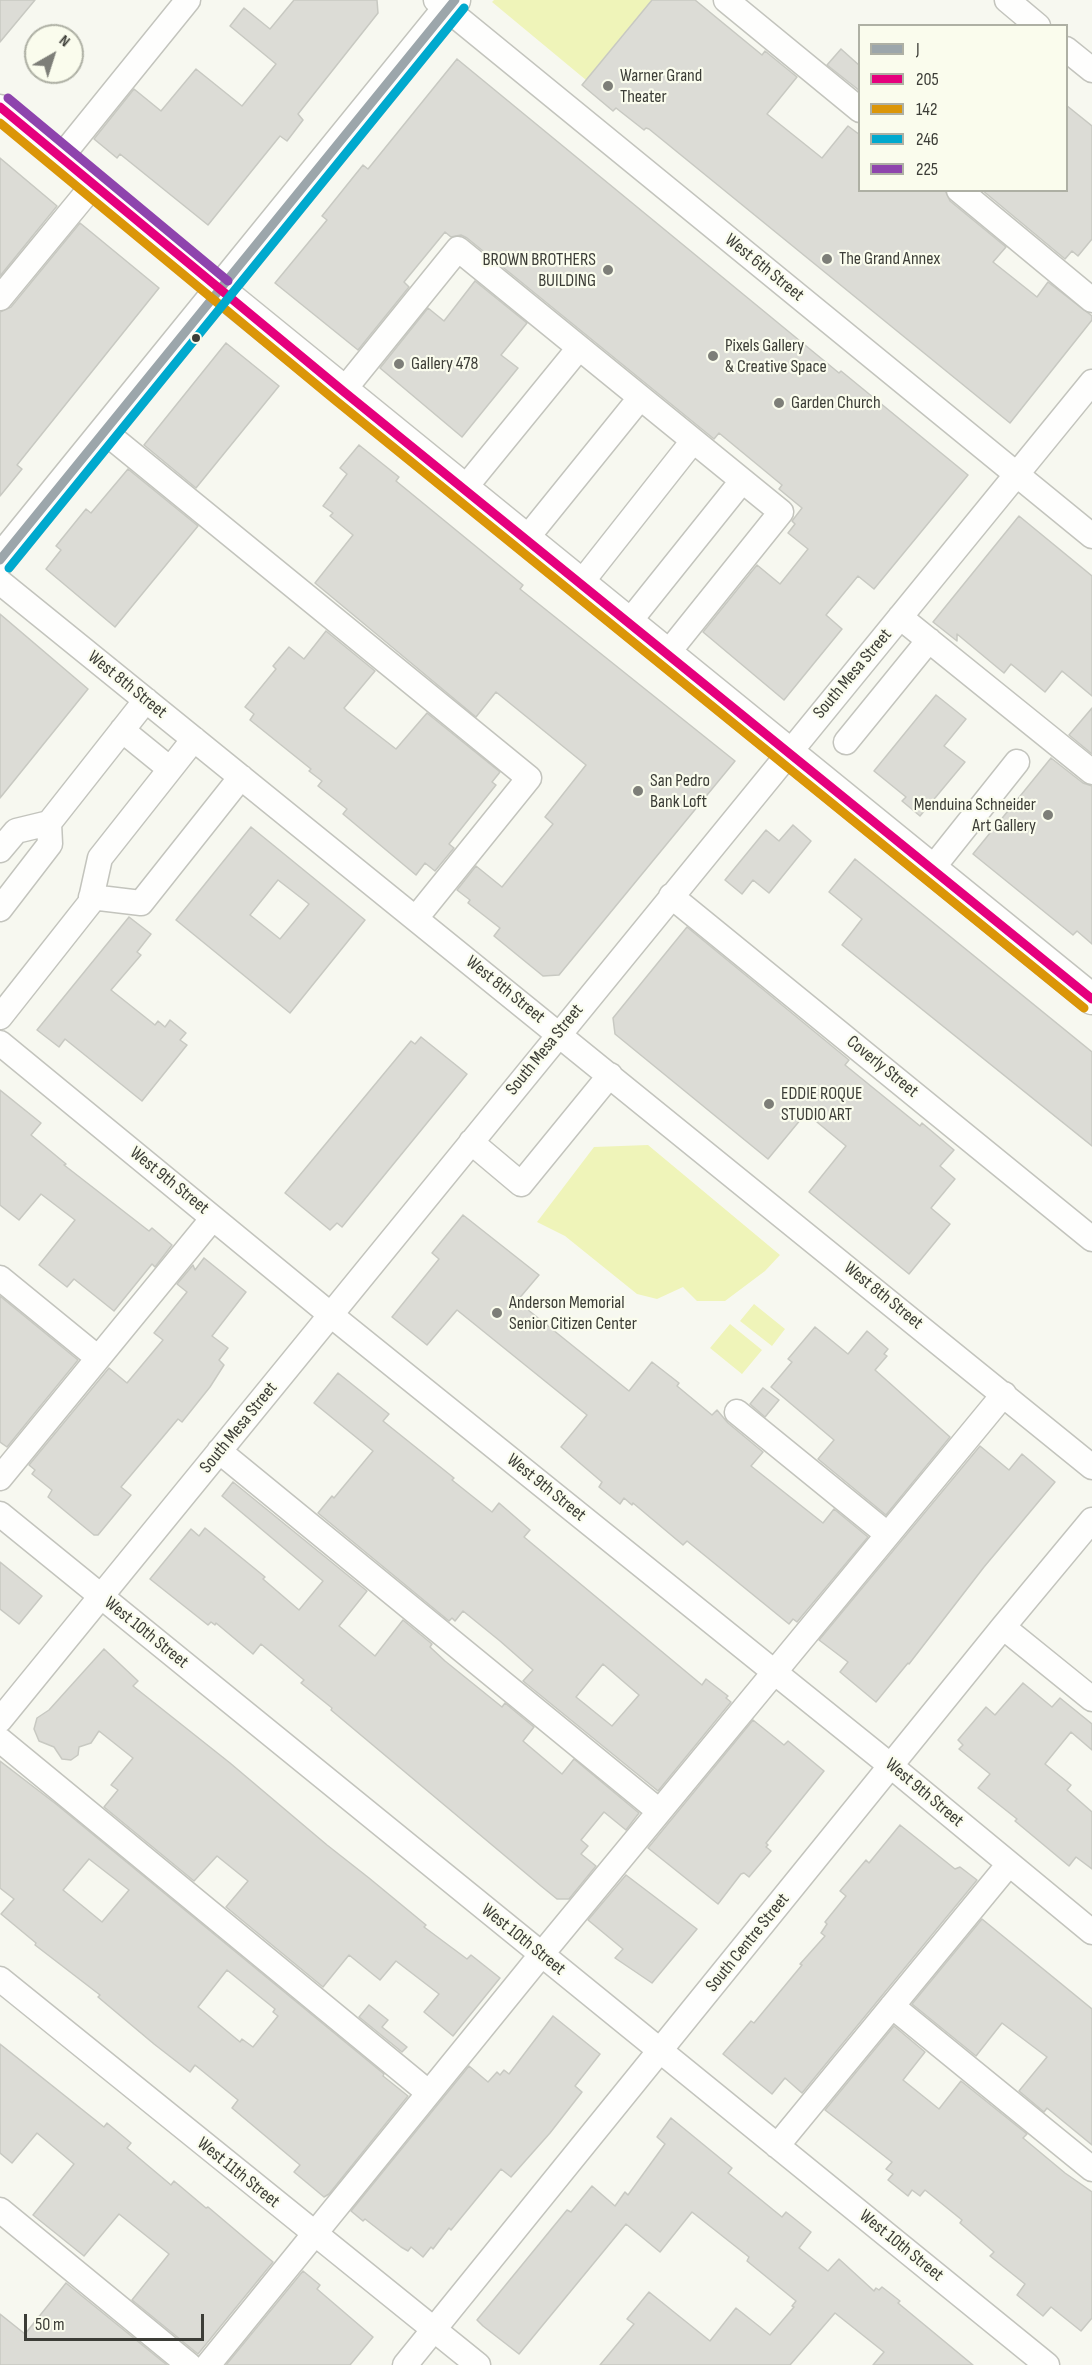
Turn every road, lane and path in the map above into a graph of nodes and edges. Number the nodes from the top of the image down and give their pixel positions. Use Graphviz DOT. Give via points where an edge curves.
graph roads {
  1 [pos="726,0"];
  2 [pos="1007,0"];
  3 [pos="446,3"];
  4 [pos="177,4"];
  5 [pos="1036,24"];
  6 [pos="1068,51"];
  7 [pos="1092,70"];
  8 [pos="0,107"];
  9 [pos="858,108"];
  10 [pos="61,157"];
  11 [pos="94,184"];
  12 [pos="961,192"];
  13 [pos="220,290"];
  14 [pos="0,298"];
  15 [pos="1092,300"];
  16 [pos="579,348"];
  17 [pos="1092,382"];
  18 [pos="343,391"];
  19 [pos="640,398"];
  20 [pos="105,432"];
  21 [pos="693,441"];
  22 [pos="1017,475"];
  23 [pos="742,481"];
  24 [pos="464,489"];
  25 [pos="1092,536"];
  26 [pos="526,539"];
  27 [pos="0,560"];
  28 [pos="0,582"];
  29 [pos="581,583"];
  30 [pos="900,617"];
  31 [pos="629,622"];
  32 [pos="929,640"];
  33 [pos="667,654"];
  34 [pos="146,700"];
  35 [pos="122,730"];
  36 [pos="194,739"];
  37 [pos="846,742"];
  38 [pos="788,753"];
  39 [pos="1017,762"];
  40 [pos="170,769"];
  41 [pos="1092,772"];
  42 [pos="241,777"];
  43 [pos="49,823"];
  44 [pos="0,850"];
  45 [pos="931,870"];
  46 [pos="671,896"];
  47 [pos="91,897"];
  48 [pos="0,909"];
  49 [pos="416,918"];
  50 [pos="9,988"];
  51 [pos="1092,999"];
  52 [pos="0,1017"];
  53 [pos="559,1033"];
  54 [pos="0,1043"];
  55 [pos="610,1075"];
  56 [pos="471,1142"];
  57 [pos="213,1218"];
  58 [pos="1092,1239"];
  59 [pos="0,1278"];
  60 [pos="331,1315"];
  61 [pos="98,1358"];
  62 [pos="1004,1394"];
  63 [pos="737,1412"];
  64 [pos="219,1451"];
  65 [pos="1092,1467"];
  66 [pos="0,1478"];
  67 [pos="0,1514"];
  68 [pos="1092,1520"];
  69 [pos="887,1534"];
  70 [pos="101,1597"];
  71 [pos="1003,1627"];
  72 [pos="773,1671"];
  73 [pos="1092,1699"];
  74 [pos="0,1720"];
  75 [pos="0,1740"];
  76 [pos="891,1766"];
  77 [pos="659,1811"];
  78 [pos="1010,1864"];
  79 [pos="1092,1932"];
  80 [pos="541,1955"];
  81 [pos="0,1979"];
  82 [pos="892,2006"];
  83 [pos="661,2052"];
  84 [pos="429,2093"];
  85 [pos="777,2146"];
  86 [pos="1092,2169"];
  87 [pos="0,2210"];
  88 [pos="315,2234"];
  89 [pos="434,2330"];
  90 [pos="189,2365"];
  91 [pos="208,2365"];
  92 [pos="405,2365"];
  93 [pos="477,2365"];
  94 [pos="1047,2365"];
  1 -- 9 [label="street"];
  2 -- 5 [label="street"];
  3 -- 13 [label="main road"];
  3 -- 22 [label="street, West 6th Street"];
  4 -- 10 [label="street"];
  6 -- 7 [label="street"];
  8 -- 10 [label="street"];
  10 -- 11 [label="street"];
  11 -- 13 [label="street"];
  11 -- 14 [label="street"];
  12 -- 15 [label="street"];
  13 -- 18 [label="main road"];
  13 -- 20 [label="main road"];
  16 -- 18 [label="street" via="458,249"];
  16 -- 19 [label="street"];
  16 -- 24 [label="street"];
  17 -- 22 [label="street, South Mesa Street"];
  18 -- 24 [label="main road"];
  19 -- 21 [label="street"];
  19 -- 26 [label="street"];
  20 -- 27 [label="main road"];
  20 -- 49 [label="street" via="530,778"];
  21 -- 23 [label="street"];
  21 -- 29 [label="street"];
  22 -- 25 [label="street, West 6th Street"];
  22 -- 30 [label="street, South Mesa Street"];
  23 -- 31 [label="street"];
  23 -- 33 [label="street" via="781,512"];
  24 -- 26 [label="main road"];
  26 -- 29 [label="main road"];
  28 -- 34 [label="street, West 8th Street"];
  29 -- 31 [label="main road"];
  30 -- 32 [label="street"];
  30 -- 38 [label="street, South Mesa Street"];
  31 -- 33 [label="main road"];
  32 -- 37 [label="street"];
  32 -- 41 [label="street"];
  33 -- 38 [label="main road"];
  34 -- 35 [label="street"];
  34 -- 36 [label="street, West 8th Street"];
  35 -- 40 [label="street"];
  35 -- 43 [label="street"];
  36 -- 40 [label="street"];
  36 -- 42 [label="street, West 8th Street"];
  38 -- 45 [label="main road"];
  38 -- 46 [label="street, South Mesa Street"];
  39 -- 45 [label="street"];
  40 -- 47 [label="street" via="99,858"];
  42 -- 47 [label="street" via="141,903"];
  42 -- 49 [label="street, West 8th Street"];
  43 -- 44 [label="street" via="16,831"];
  43 -- 48 [label="street" via="50,844"];
  45 -- 51 [label="main road"];
  46 -- 53 [label="street, South Mesa Street"];
  46 -- 58 [label="street, Coverly Street"];
  47 -- 50 [label="street" via="90,903"];
  49 -- 53 [label="street, West 8th Street"];
  50 -- 52 [label="street"];
  53 -- 55 [label="street, West 8th Street"];
  53 -- 56 [label="street, South Mesa Street"];
  54 -- 57 [label="street, West 9th Street"];
  55 -- 56 [label="street" via="521,1184"];
  55 -- 62 [label="street, West 8th Street"];
  56 -- 60 [label="street, South Mesa Street"];
  57 -- 60 [label="street, West 9th Street"];
  57 -- 61 [label="street"];
  59 -- 61 [label="street"];
  60 -- 64 [label="street, South Mesa Street"];
  60 -- 72 [label="street, West 9th Street"];
  61 -- 66 [label="street"];
  62 -- 65 [label="street, West 8th Street"];
  62 -- 69 [label="street"];
  63 -- 69 [label="street"];
  64 -- 70 [label="street, South Mesa Street"];
  64 -- 77 [label="street"];
  67 -- 70 [label="street, West 10th Street"];
  68 -- 71 [label="street, South Centre Street"];
  69 -- 72 [label="street"];
  70 -- 74 [label="street, South Mesa Street"];
  70 -- 80 [label="street, West 10th Street"];
  71 -- 73 [label="street"];
  71 -- 76 [label="street, South Centre Street"];
  72 -- 76 [label="street, West 9th Street"];
  72 -- 77 [label="street"];
  75 -- 84 [label="street"];
  76 -- 78 [label="street, West 9th Street"];
  76 -- 83 [label="street, South Centre Street"];
  77 -- 80 [label="street"];
  78 -- 79 [label="street, West 9th Street"];
  78 -- 82 [label="street"];
  80 -- 83 [label="street, West 10th Street"];
  80 -- 84 [label="street"];
  81 -- 88 [label="street, West 11th Street"];
  82 -- 85 [label="street"];
  82 -- 86 [label="street"];
  83 -- 85 [label="street, West 10th Street"];
  83 -- 89 [label="street, South Centre Street"];
  84 -- 88 [label="street"];
  85 -- 94 [label="street, West 10th Street"];
  87 -- 90 [label="street"];
  88 -- 89 [label="street, West 11th Street"];
  88 -- 91 [label="street"];
  89 -- 92 [label="street, South Centre Street"];
  89 -- 93 [label="street, West 11th Street"];
}
